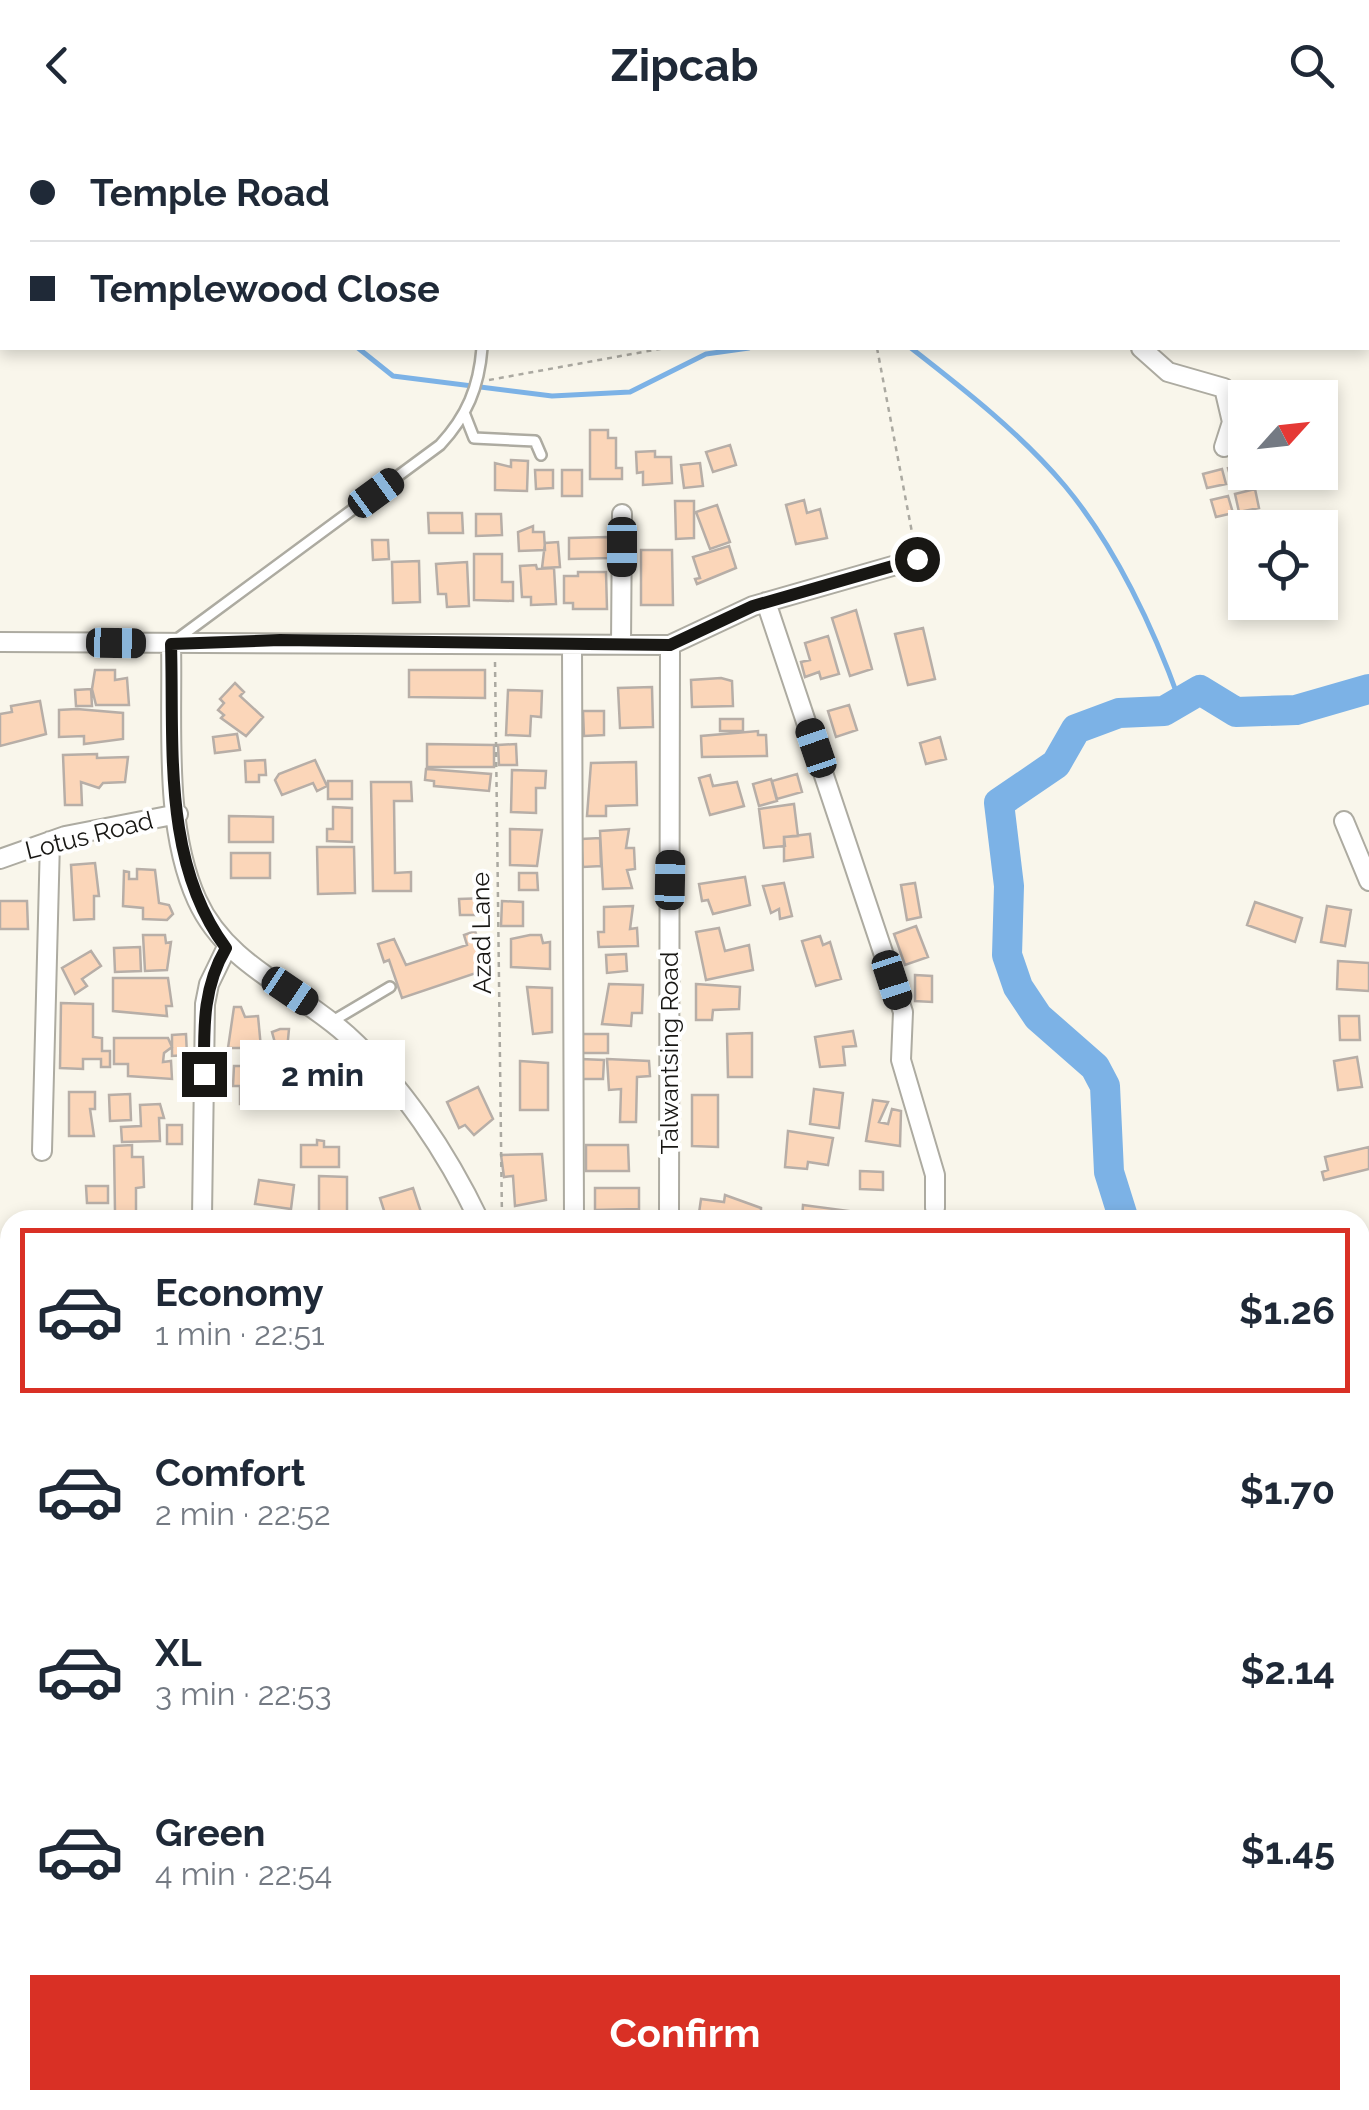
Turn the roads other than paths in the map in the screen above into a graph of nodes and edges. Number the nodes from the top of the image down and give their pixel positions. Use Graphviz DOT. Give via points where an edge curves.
graph roads {
  1 [pos="482,350"];
  2 [pos="1143,350"];
  3 [pos="465,415"];
  4 [pos="1224,446"];
  5 [pos="541,455"];
  6 [pos="622,514"];
  7 [pos="917,559"];
  8 [pos="766,602"];
  9 [pos="0,642"];
  10 [pos="171,644"];
  11 [pos="622,645"];
  12 [pos="670,645"];
  13 [pos="572,646"];
  14 [pos="178,814"];
  15 [pos="1344,821"];
  16 [pos="50,841"];
  17 [pos="0,859"];
  18 [pos="1369,881"];
  19 [pos="226,948"];
  20 [pos="390,987"];
  21 [pos="331,1022"];
  22 [pos="42,1151"];
  23 [pos="934,1208"];
  24 [pos="202,1210"];
  25 [pos="475,1210"];
  26 [pos="574,1210"];
  27 [pos="669,1210"];
  1 -- 3 [label="lane"];
  2 -- 4 [label="street" via="1168,372 1224,388 1232,422"];
  3 -- 5 [label="lane" via="474,438 535,441"];
  3 -- 10 [label="lane" via="404,473"];
  6 -- 11 [label="street"];
  7 -- 8 [label="street"];
  8 -- 12 [label="street"];
  8 -- 23 [label="street" via="902,1012 901,1060 935,1175"];
  9 -- 10 [label="street"];
  10 -- 13 [label="street"];
  10 -- 14 [label="street"];
  11 -- 12 [label="street"];
  11 -- 13 [label="street"];
  12 -- 27 [label="street, Talwantsing Road"];
  13 -- 26 [label="street"];
  14 -- 16 [label="street, Lotus Road"];
  14 -- 19 [label="street" via="195,897"];
  15 -- 18 [label="street"];
  16 -- 17 [label="street, Lotus Road"];
  16 -- 22 [label="street"];
  19 -- 21 [label="street"];
  19 -- 24 [label="street" via="205,1004"];
  20 -- 21 [label="lane"];
  21 -- 25 [label="street" via="405,1100"];
}
